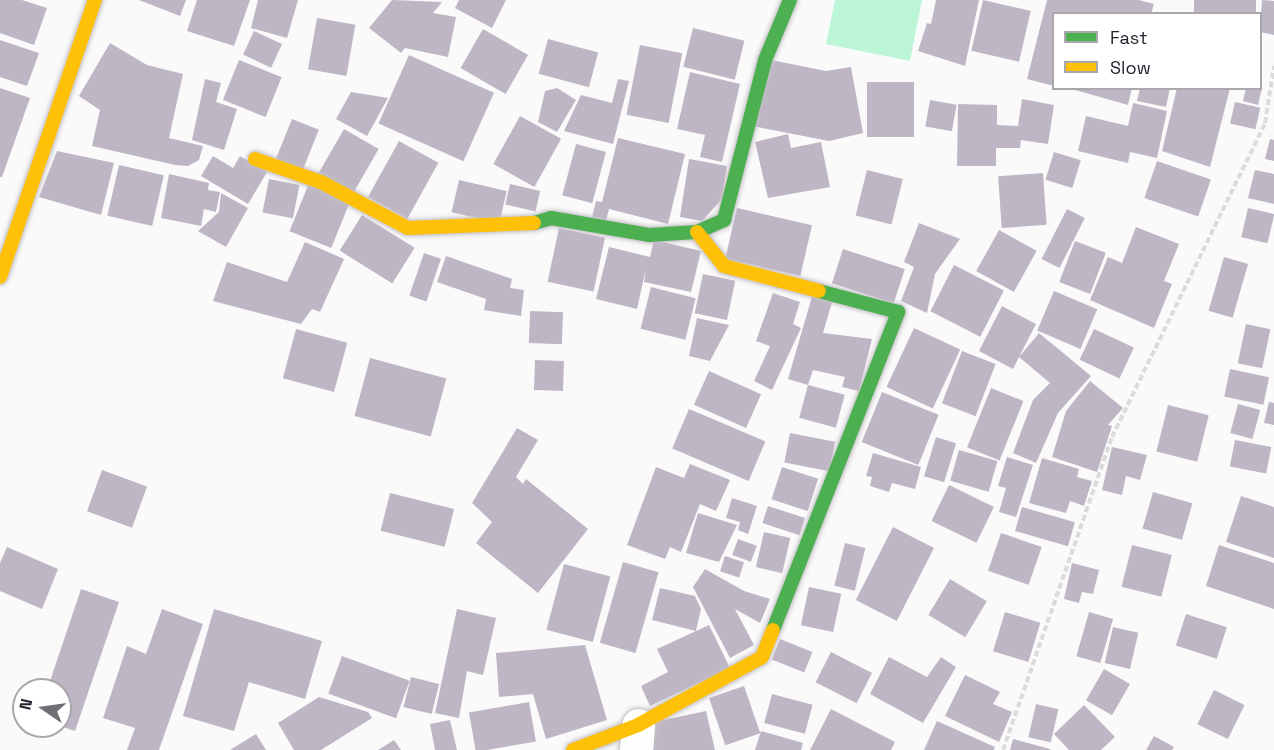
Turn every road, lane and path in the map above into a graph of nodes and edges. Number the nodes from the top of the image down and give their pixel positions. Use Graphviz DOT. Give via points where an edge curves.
graph roads {
  1 [pos="95,0"];
  2 [pos="790,0"];
  3 [pos="1274,66"];
  4 [pos="255,159"];
  5 [pos="697,232"];
  6 [pos="0,278"];
  7 [pos="637,738"];
  8 [pos="573,750"];
  9 [pos="1003,750"];
  1 -- 6 [label="street"];
  2 -- 5 [label="street" via="765,60 724,220"];
  3 -- 9 [label="path" via="1264,123 1112,437"];
  4 -- 5 [label="street" via="321,182 408,228 521,226 550,218 578,226 649,235"];
  5 -- 7 [label="street" via="724,266 897,312 762,657"];
  7 -- 8 [label="street"];
}
